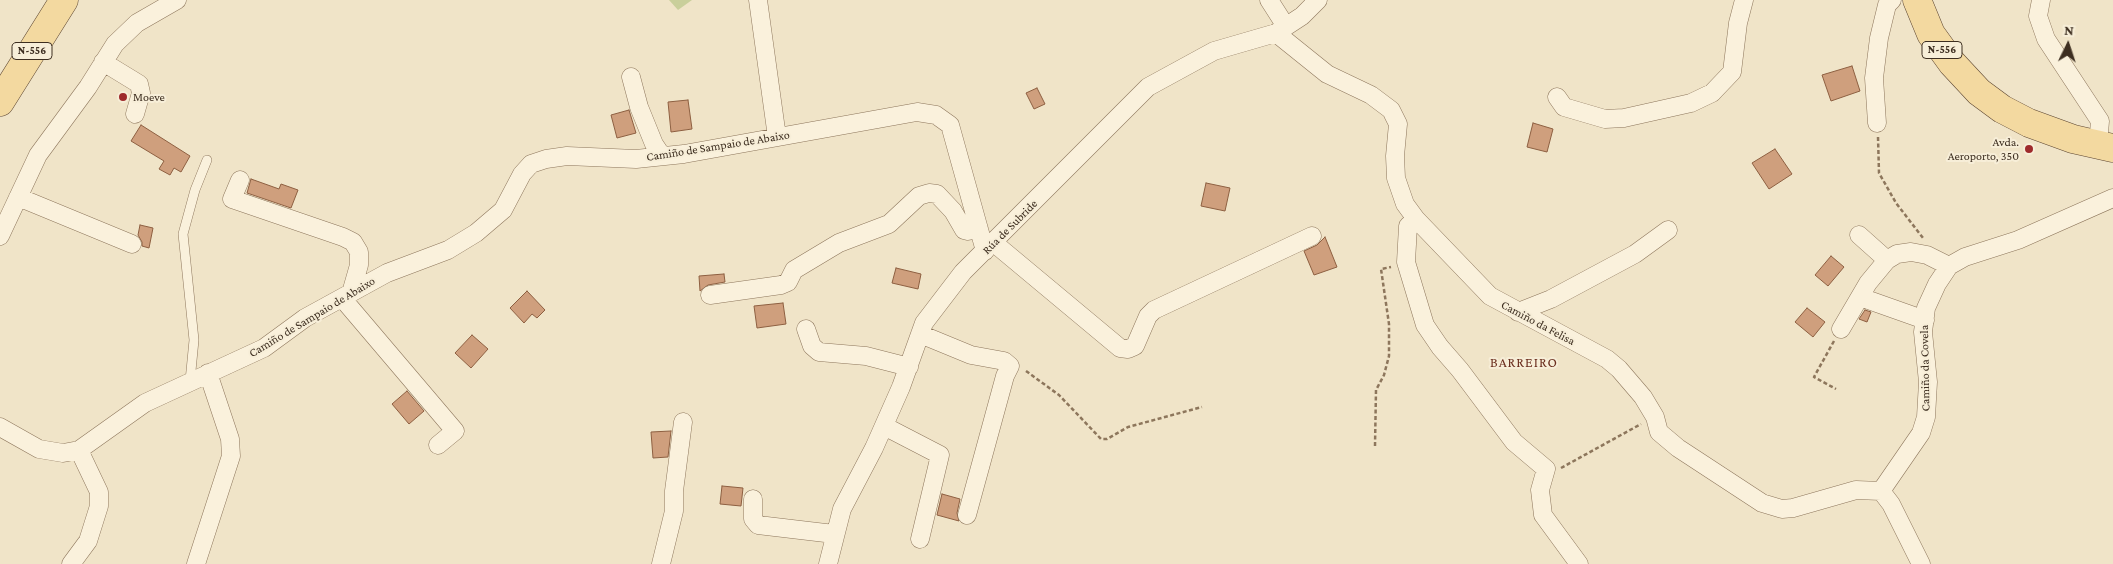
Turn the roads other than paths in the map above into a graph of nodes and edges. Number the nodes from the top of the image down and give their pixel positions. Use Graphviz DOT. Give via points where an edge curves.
graph roads {
  1 [pos="64,0"];
  2 [pos="177,0"];
  3 [pos="758,0"];
  4 [pos="1269,0"];
  5 [pos="1318,0"];
  6 [pos="1744,0"];
  7 [pos="1892,0"];
  8 [pos="1917,0"];
  9 [pos="2040,0"];
  10 [pos="1281,29"];
  11 [pos="104,62"];
  12 [pos="631,76"];
  13 [pos="1557,97"];
  14 [pos="0,102"];
  15 [pos="135,114"];
  16 [pos="1877,123"];
  17 [pos="777,137"];
  18 [pos="2106,146"];
  19 [pos="662,156"];
  20 [pos="207,160"];
  21 [pos="240,180"];
  22 [pos="18,197"];
  23 [pos="2113,198"];
  24 [pos="1416,219"];
  25 [pos="979,229"];
  26 [pos="1668,230"];
  27 [pos="1859,235"];
  28 [pos="0,236"];
  29 [pos="1312,236"];
  30 [pos="132,244"];
  31 [pos="990,247"];
  32 [pos="1887,260"];
  33 [pos="1942,262"];
  34 [pos="347,295"];
  35 [pos="710,296"];
  36 [pos="1860,297"];
  37 [pos="1518,312"];
  38 [pos="1925,320"];
  39 [pos="806,329"];
  40 [pos="1840,329"];
  41 [pos="920,334"];
  42 [pos="909,366"];
  43 [pos="208,374"];
  44 [pos="190,381"];
  45 [pos="683,422"];
  46 [pos="884,426"];
  47 [pos="0,427"];
  48 [pos="438,445"];
  49 [pos="79,450"];
  50 [pos="1881,492"];
  51 [pos="753,499"];
  52 [pos="967,515"];
  53 [pos="834,534"];
  54 [pos="920,539"];
  55 [pos="70,564"];
  56 [pos="196,564"];
  57 [pos="661,564"];
  58 [pos="828,564"];
  59 [pos="1579,564"];
  60 [pos="1921,564"];
  1 -- 14 [label="main road, N-556"];
  2 -- 11 [label="street" via="124,34"];
  3 -- 17 [label="street"];
  4 -- 10 [label="street, Camiño da Felisa"];
  5 -- 10 [label="street, Rúa de Subride" via="1302,16"];
  6 -- 13 [label="street" via="1732,72 1712,93 1691,103 1605,119 1564,108"];
  7 -- 16 [label="street" via="1887,5 1879,38 1874,78"];
  8 -- 18 [label="main road, N-556" via="1931,34 1979,92 2002,109 2030,123"];
  9 -- 18 [label="street" via="2038,16 2046,39 2100,121"];
  10 -- 24 [label="street, Camiño da Felisa" via="1327,74 1361,90 1391,110 1398,124 1396,178 1405,204"];
  10 -- 31 [label="street, Rúa de Subride" via="1214,52 1148,87"];
  11 -- 15 [label="street" via="139,84 141,93"];
  11 -- 22 [label="street" via="38,155"];
  12 -- 19 [label="street" via="639,107"];
  17 -- 19 [label="street, Camiño de Sampaio de Abaixo"];
  17 -- 25 [label="street, Camiño de Sampaio de Abaixo" via="918,112 936,114 950,125"];
  19 -- 34 [label="street, Camiño de Sampaio de Abaixo" via="636,159 567,156 546,158 531,164 503,210 476,233 448,250 387,273"];
  20 -- 44 [label="lane" via="183,234 194,340"];
  21 -- 34 [label="street" via="232,200 353,242 360,252 359,265"];
  22 -- 28 [label="street"];
  22 -- 30 [label="street"];
  23 -- 33 [label="street" via="2018,240"];
  24 -- 37 [label="street, Camiño da Felisa" via="1490,296"];
  24 -- 59 [label="street" via="1408,226 1406,262 1425,325 1514,442 1546,469 1540,490 1543,514"];
  25 -- 31 [label="street, Camiño de Sampaio de Abaixo"];
  25 -- 35 [label="street" via="964,230 953,211 937,194 929,193 919,196 889,224 839,243 794,270 788,282"];
  26 -- 37 [label="street" via="1635,254 1551,299"];
  27 -- 32 [label="street"];
  29 -- 31 [label="street" via="1154,310 1148,316 1135,346 1128,349 1120,348"];
  31 -- 41 [label="street, Rúa de Subride" via="944,294"];
  32 -- 33 [label="street" via="1897,254 1911,252"];
  32 -- 36 [label="street"];
  33 -- 38 [label="street, Camiño da Covela"];
  34 -- 43 [label="street, Camiño de Sampaio de Abaixo" via="305,318 264,348"];
  34 -- 48 [label="street" via="455,431"];
  36 -- 38 [label="street"];
  36 -- 40 [label="street"];
  37 -- 50 [label="street, Camiño da Felisa" via="1619,368 1643,397 1655,417 1659,432 1762,503 1782,509 1793,508 1856,490"];
  38 -- 50 [label="street, Camiño da Covela" via="1926,417 1921,433"];
  39 -- 42 [label="street" via="812,346 819,352 866,356"];
  41 -- 42 [label="street, Rúa de Subride"];
  41 -- 52 [label="street" via="971,354 1004,361 1010,366"];
  42 -- 46 [label="street, Rúa de Subride"];
  43 -- 44 [label="street, Camiño de Sampaio de Abaixo"];
  43 -- 56 [label="street" via="230,439 231,456"];
  44 -- 49 [label="street, Camiño de Sampaio de Abaixo" via="145,403"];
  45 -- 57 [label="street" via="674,511"];
  46 -- 53 [label="street, Rúa de Subride" via="848,494"];
  46 -- 54 [label="street" via="940,456"];
  47 -- 49 [label="street" via="40,449"];
  49 -- 55 [label="street" via="99,492 99,506 88,541"];
  50 -- 60 [label="street" via="1891,504"];
  51 -- 53 [label="street" via="753,520 758,525"];
  53 -- 58 [label="street, Rúa de Subride"];
}
